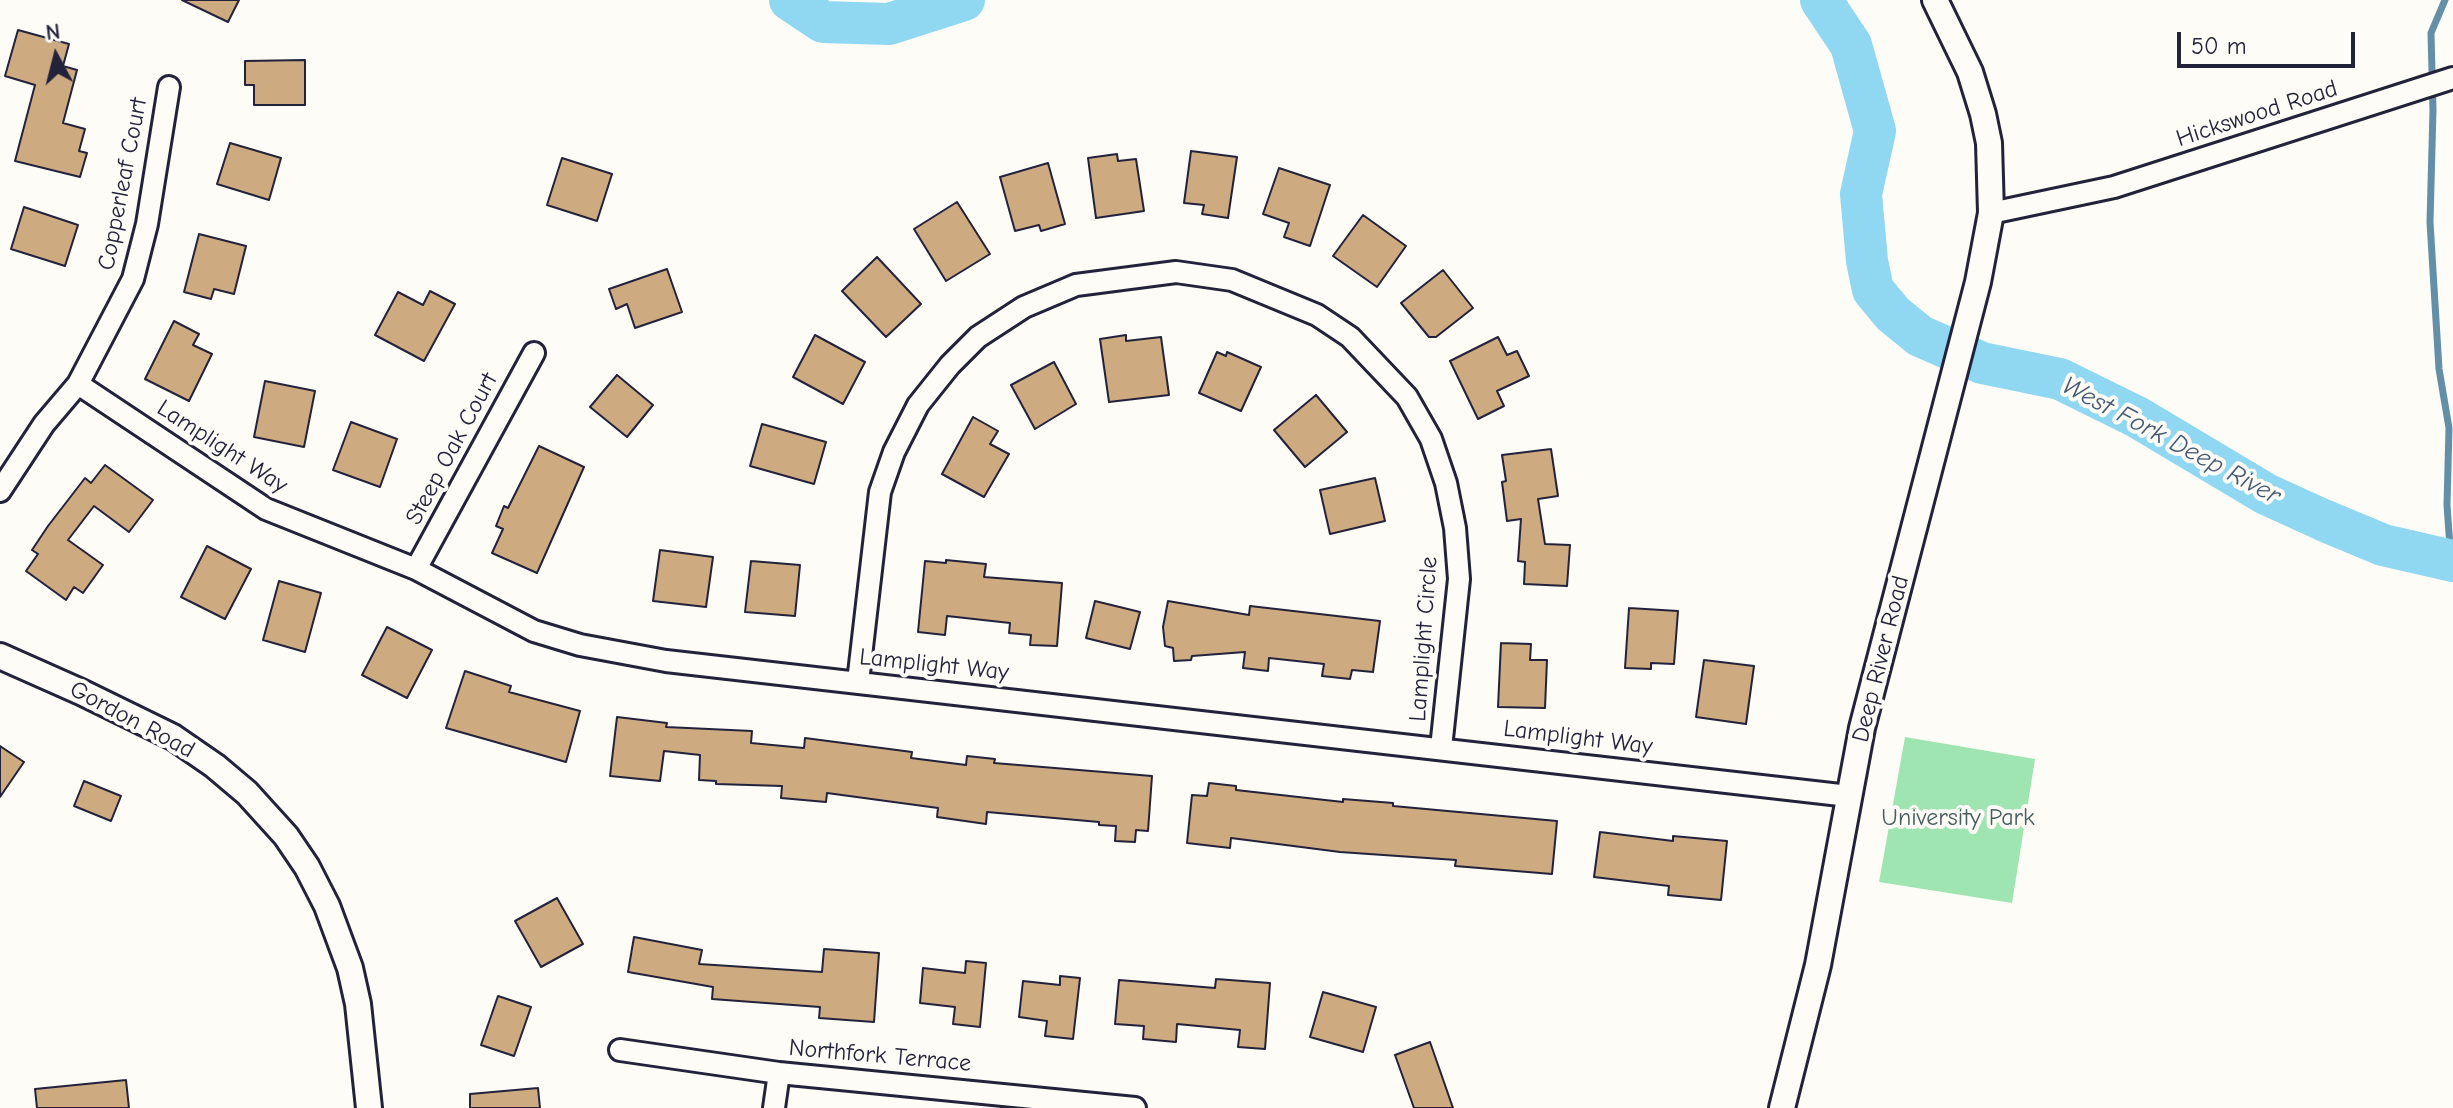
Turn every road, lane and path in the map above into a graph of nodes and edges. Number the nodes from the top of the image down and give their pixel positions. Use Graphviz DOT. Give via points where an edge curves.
graph roads {
  1 [pos="1935,0"];
  2 [pos="2453,78"];
  3 [pos="169,87"];
  4 [pos="1991,213"];
  5 [pos="534,353"];
  6 [pos="78,384"];
  7 [pos="0,491"];
  8 [pos="416,569"];
  9 [pos="0,656"];
  10 [pos="858,682"];
  11 [pos="1441,748"];
  12 [pos="1849,796"];
  13 [pos="620,1050"];
  14 [pos="779,1073"];
  15 [pos="369,1108"];
  16 [pos="774,1108"];
  17 [pos="1135,1108"];
  18 [pos="1782,1108"];
  1 -- 4 [label="street, Deep River Road" via="1965,60 1983,114"];
  2 -- 4 [label="street, Hickswood Road" via="2123,184"];
  3 -- 6 [label="street, Copperleaf Court" via="133,279"];
  4 -- 12 [label="street, Deep River Road"];
  5 -- 8 [label="street, Steep Oak Court"];
  6 -- 7 [label="street, Copperleaf Court"];
  6 -- 8 [label="street, Lamplight Way" via="266,509"];
  8 -- 10 [label="street, Lamplight Way" via="534,631 580,645 666,661"];
  9 -- 15 [label="street, Gordon Road" via="173,737 215,766 271,818 307,867 340,937 358,1004"];
  10 -- 11 [label="street, Lamplight Way"];
  10 -- 11 [label="street, Lamplight Circle" via="880,492 918,405 978,337 1024,307 1076,285 1176,272 1232,280 1317,315 1350,337 1407,397 1431,439 1446,483 1459,579"];
  11 -- 12 [label="street, Lamplight Way"];
  12 -- 18 [label="street, Deep River Road" via="1818,965"];
  13 -- 14 [label="street, Northfork Terrace"];
  14 -- 16 [label="street"];
  14 -- 17 [label="street, Northfork Terrace"];
}
